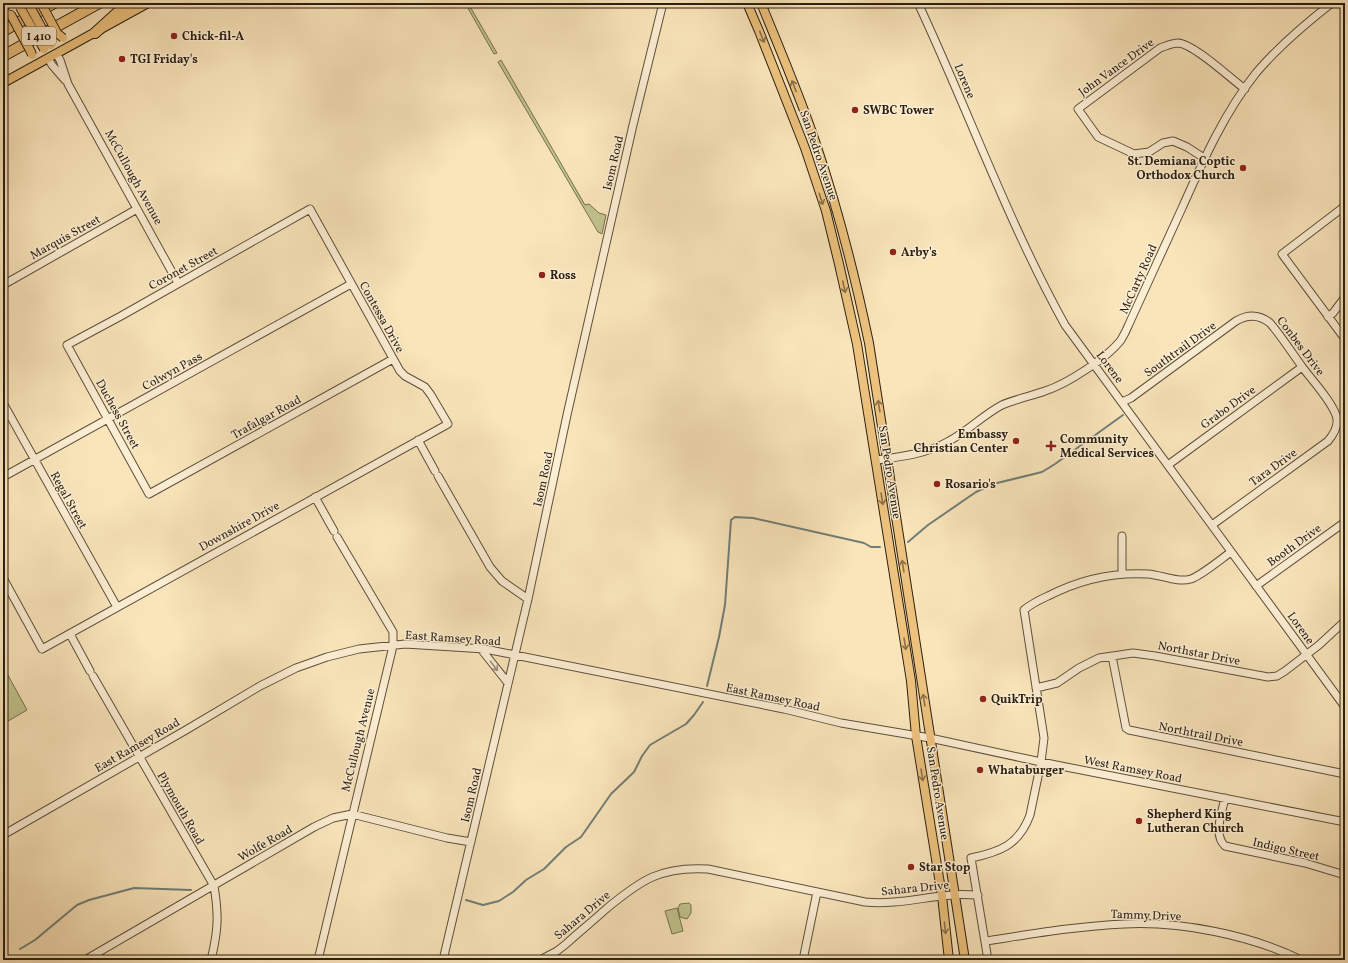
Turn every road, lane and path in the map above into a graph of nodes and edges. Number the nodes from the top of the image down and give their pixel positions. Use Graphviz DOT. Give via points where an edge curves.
graph roads {
  1 [pos="9,3"];
  2 [pos="28,3"];
  3 [pos="41,3"];
  4 [pos="54,3"];
  5 [pos="99,3"];
  6 [pos="134,3"];
  7 [pos="148,3"];
  8 [pos="663,3"];
  9 [pos="747,3"];
  10 [pos="761,3"];
  11 [pos="918,3"];
  12 [pos="1332,3"];
  13 [pos="19,5"];
  14 [pos="4,11"];
  15 [pos="3,31"];
  16 [pos="95,33"];
  17 [pos="82,39"];
  18 [pos="56,54"];
  19 [pos="6,55"];
  20 [pos="48,58"];
  21 [pos="23,72"];
  22 [pos="3,84"];
  23 [pos="68,84"];
  24 [pos="1245,90"];
  25 [pos="807,118"];
  26 [pos="795,122"];
  27 [pos="813,135"];
  28 [pos="802,139"];
  29 [pos="1204,158"];
  30 [pos="1345,206"];
  31 [pos="137,209"];
  32 [pos="310,209"];
  33 [pos="178,283"];
  34 [pos="351,284"];
  35 [pos="3,285"];
  36 [pos="1345,296"];
  37 [pos="1252,315"];
  38 [pos="1328,317"];
  39 [pos="1345,339"];
  40 [pos="66,345"];
  41 [pos="393,358"];
  42 [pos="1094,363"];
  43 [pos="1302,367"];
  44 [pos="1122,402"];
  45 [pos="3,403"];
  46 [pos="108,419"];
  47 [pos="1337,420"];
  48 [pos="448,424"];
  49 [pos="418,440"];
  50 [pos="887,459"];
  51 [pos="34,460"];
  52 [pos="876,460"];
  53 [pos="1168,465"];
  54 [pos="3,477"];
  55 [pos="149,494"];
  56 [pos="315,497"];
  57 [pos="1345,522"];
  58 [pos="1212,525"];
  59 [pos="1122,536"];
  60 [pos="1231,552"];
  61 [pos="1122,574"];
  62 [pos="3,578"];
  63 [pos="1256,586"];
  64 [pos="528,599"];
  65 [pos="909,605"];
  66 [pos="899,606"];
  67 [pos="117,607"];
  68 [pos="1345,621"];
  69 [pos="70,634"];
  70 [pos="393,646"];
  71 [pos="481,649"];
  72 [pos="515,655"];
  73 [pos="1306,655"];
  74 [pos="1112,656"];
  75 [pos="508,683"];
  76 [pos="1036,688"];
  77 [pos="1345,707"];
  78 [pos="916,736"];
  79 [pos="930,738"];
  80 [pos="138,756"];
  81 [pos="1041,762"];
  82 [pos="1345,774"];
  83 [pos="1225,798"];
  84 [pos="352,814"];
  85 [pos="1345,822"];
  86 [pos="3,835"];
  87 [pos="471,842"];
  88 [pos="1345,875"];
  89 [pos="214,886"];
  90 [pos="817,892"];
  91 [pos="954,895"];
  92 [pos="978,895"];
  93 [pos="942,896"];
  94 [pos="986,941"];
  95 [pos="85,960"];
  96 [pos="211,960"];
  97 [pos="318,960"];
  98 [pos="443,960"];
  99 [pos="540,960"];
  100 [pos="803,960"];
  101 [pos="949,960"];
  102 [pos="965,960"];
  103 [pos="988,960"];
  104 [pos="1301,960"];
  1 -- 14 [label="main road"];
  2 -- 18 [label="main road, McCullough Avenue, bridge"];
  3 -- 17 [label="main road, bridge" via="57,33 63,38"];
  4 -- 15 [label="highway, I 410"];
  5 -- 19 [label="highway, I 410"];
  6 -- 16 [label="highway" via="118,12"];
  7 -- 16 [label="main road"];
  8 -- 64 [label="street, Isom Road" via="567,415"];
  9 -- 26 [label="main road, San Pedro Avenue, one-way"];
  25 -- 10 [label="main road, San Pedro Avenue, one-way"];
  11 -- 42 [label="street, Lorene" via="1046,291 1065,326"];
  12 -- 24 [label="street, McCarty Road" via="1270,58"];
  13 -- 20 [label="main road, McCullough Avenue, bridge"];
  14 -- 21 [label="main road, bridge" via="11,15 31,52 30,62"];
  16 -- 17 [label="main road"];
  17 -- 18 [label="main road"];
  18 -- 20 [label="main road"];
  18 -- 23 [label="street, McCullough Avenue"];
  20 -- 21 [label="main road"];
  20 -- 23 [label="street, McCullough Avenue"];
  21 -- 22 [label="main road"];
  23 -- 31 [label="street, McCullough Avenue"];
  24 -- 29 [label="street, McCarty Road" via="1230,111"];
  24 -- 29 [label="street, John Vance Drive" via="1189,45 1168,44 1078,109 1098,137 1134,154 1149,152 1163,143 1173,142 1188,147"];
  25 -- 26 [label="main road"];
  25 -- 27 [label="main road, San Pedro Avenue"];
  26 -- 28 [label="main road, San Pedro Avenue"];
  27 -- 28 [label="main road"];
  50 -- 27 [label="main road, San Pedro Avenue, one-way" via="862,311 838,215"];
  28 -- 52 [label="main road, San Pedro Avenue, one-way" via="826,211 839,264 857,344"];
  29 -- 42 [label="street, McCarty Road" via="1121,340"];
  30 -- 38 [label="street" via="1282,254"];
  31 -- 33 [label="street, McCullough Avenue"];
  31 -- 35 [label="street, Marquis Street"];
  32 -- 33 [label="street, Coronet Street"];
  32 -- 34 [label="street, Contessa Drive"];
  33 -- 40 [label="street, Coronet Street"];
  34 -- 41 [label="street, Contessa Drive"];
  34 -- 46 [label="street, Colwyn Pass"];
  36 -- 38 [label="street"];
  37 -- 43 [label="street, Conbes Drive" via="1270,323"];
  37 -- 44 [label="street, Southtrail Drive" via="1236,321"];
  38 -- 39 [label="street"];
  40 -- 46 [label="street, Duchess Street"];
  41 -- 48 [label="street, Contessa Drive" via="405,376 425,387"];
  41 -- 55 [label="street, Trafalgar Road"];
  42 -- 44 [label="street, Lorene"];
  42 -- 50 [label="street, McCarty Road" via="1057,386 1000,406 940,446"];
  43 -- 47 [label="street, Conbes Drive" via="1327,400"];
  43 -- 53 [label="street, Grabo Drive"];
  44 -- 53 [label="street, Lorene"];
  45 -- 51 [label="street, Regal Street"];
  46 -- 51 [label="street, Colwyn Pass"];
  46 -- 55 [label="street, Duchess Street"];
  47 -- 58 [label="street, Tara Drive" via="1328,441"];
  48 -- 49 [label="street, Downshire Drive"];
  49 -- 56 [label="street, Downshire Drive"];
  49 -- 64 [label="street" via="492,569 502,581"];
  50 -- 52 [label="street, McCarty Road"];
  65 -- 50 [label="main road, San Pedro Avenue, one-way"];
  51 -- 54 [label="street, Colwyn Pass"];
  51 -- 67 [label="street, Regal Street"];
  52 -- 66 [label="main road, San Pedro Avenue, one-way"];
  53 -- 58 [label="street, Lorene"];
  56 -- 67 [label="street, Downshire Drive"];
  56 -- 70 [label="street, McCullough Avenue" via="393,632"];
  57 -- 63 [label="street, Booth Drive"];
  58 -- 60 [label="street, Lorene"];
  59 -- 61 [label="street"];
  60 -- 61 [label="street" via="1191,579 1183,580 1153,574"];
  60 -- 63 [label="street, Lorene"];
  61 -- 76 [label="street" via="1079,582 1035,602 1024,610"];
  62 -- 69 [label="street, Downshire Drive" via="42,649"];
  63 -- 73 [label="street, Lorene"];
  64 -- 72 [label="street, Isom Road"];
  65 -- 66 [label="main road"];
  79 -- 65 [label="main road, San Pedro Avenue, one-way"];
  66 -- 78 [label="main road, San Pedro Avenue, one-way" via="912,689"];
  67 -- 69 [label="street, Downshire Drive"];
  68 -- 73 [label="street, Northstar Drive"];
  69 -- 80 [label="street, Plymouth Road"];
  70 -- 71 [label="street, East Ramsey Road" via="419,644"];
  70 -- 80 [label="street, East Ramsey Road" via="359,649 296,668"];
  70 -- 84 [label="street, McCullough Avenue"];
  71 -- 72 [label="street, East Ramsey Road"];
  71 -- 75 [label="street, one-way"];
  72 -- 75 [label="street, Isom Road"];
  72 -- 78 [label="street, East Ramsey Road" via="784,709 835,722"];
  73 -- 74 [label="street, Northstar Drive" via="1277,676 1268,677 1142,654"];
  73 -- 77 [label="street, Lorene"];
  74 -- 76 [label="street, Northstar Drive" via="1089,663 1057,683"];
  74 -- 82 [label="street, Northtrail Drive" via="1126,728 1129,730"];
  75 -- 87 [label="street, Isom Road"];
  76 -- 81 [label="street" via="1044,738"];
  78 -- 79 [label="street, West Ramsey Road"];
  78 -- 93 [label="main road, San Pedro Avenue, one-way"];
  79 -- 81 [label="street, West Ramsey Road"];
  79 -- 91 [label="main road, San Pedro Avenue"];
  80 -- 86 [label="street, East Ramsey Road"];
  80 -- 89 [label="street, Plymouth Road"];
  81 -- 83 [label="street, West Ramsey Road"];
  81 -- 92 [label="street" via="1030,814 1020,834 1002,849 971,858"];
  83 -- 85 [label="street, West Ramsey Road"];
  83 -- 88 [label="street, Indigo Street" via="1219,830 1219,839 1225,846 1305,863"];
  84 -- 87 [label="street, Wolfe Road"];
  84 -- 89 [label="street, Wolfe Road" via="322,823"];
  84 -- 97 [label="street, McCullough Avenue"];
  87 -- 98 [label="street, Isom Road"];
  89 -- 95 [label="street, Wolfe Road"];
  89 -- 96 [label="street, Plymouth Road" via="218,915 217,936"];
  90 -- 93 [label="street, Sahara Drive" via="880,903"];
  90 -- 99 [label="street, Sahara Drive" via="708,869 669,871 653,876 630,889 566,944"];
  90 -- 100 [label="street"];
  91 -- 92 [label="street, Sahara Drive"];
  91 -- 93 [label="street, Sahara Drive"];
  91 -- 102 [label="main road, San Pedro Avenue"];
  92 -- 94 [label="street"];
  93 -- 101 [label="main road, San Pedro Avenue, one-way"];
  94 -- 103 [label="street"];
  94 -- 104 [label="street, Tammy Drive" via="1082,927 1170,925 1213,931 1264,945"];
}
